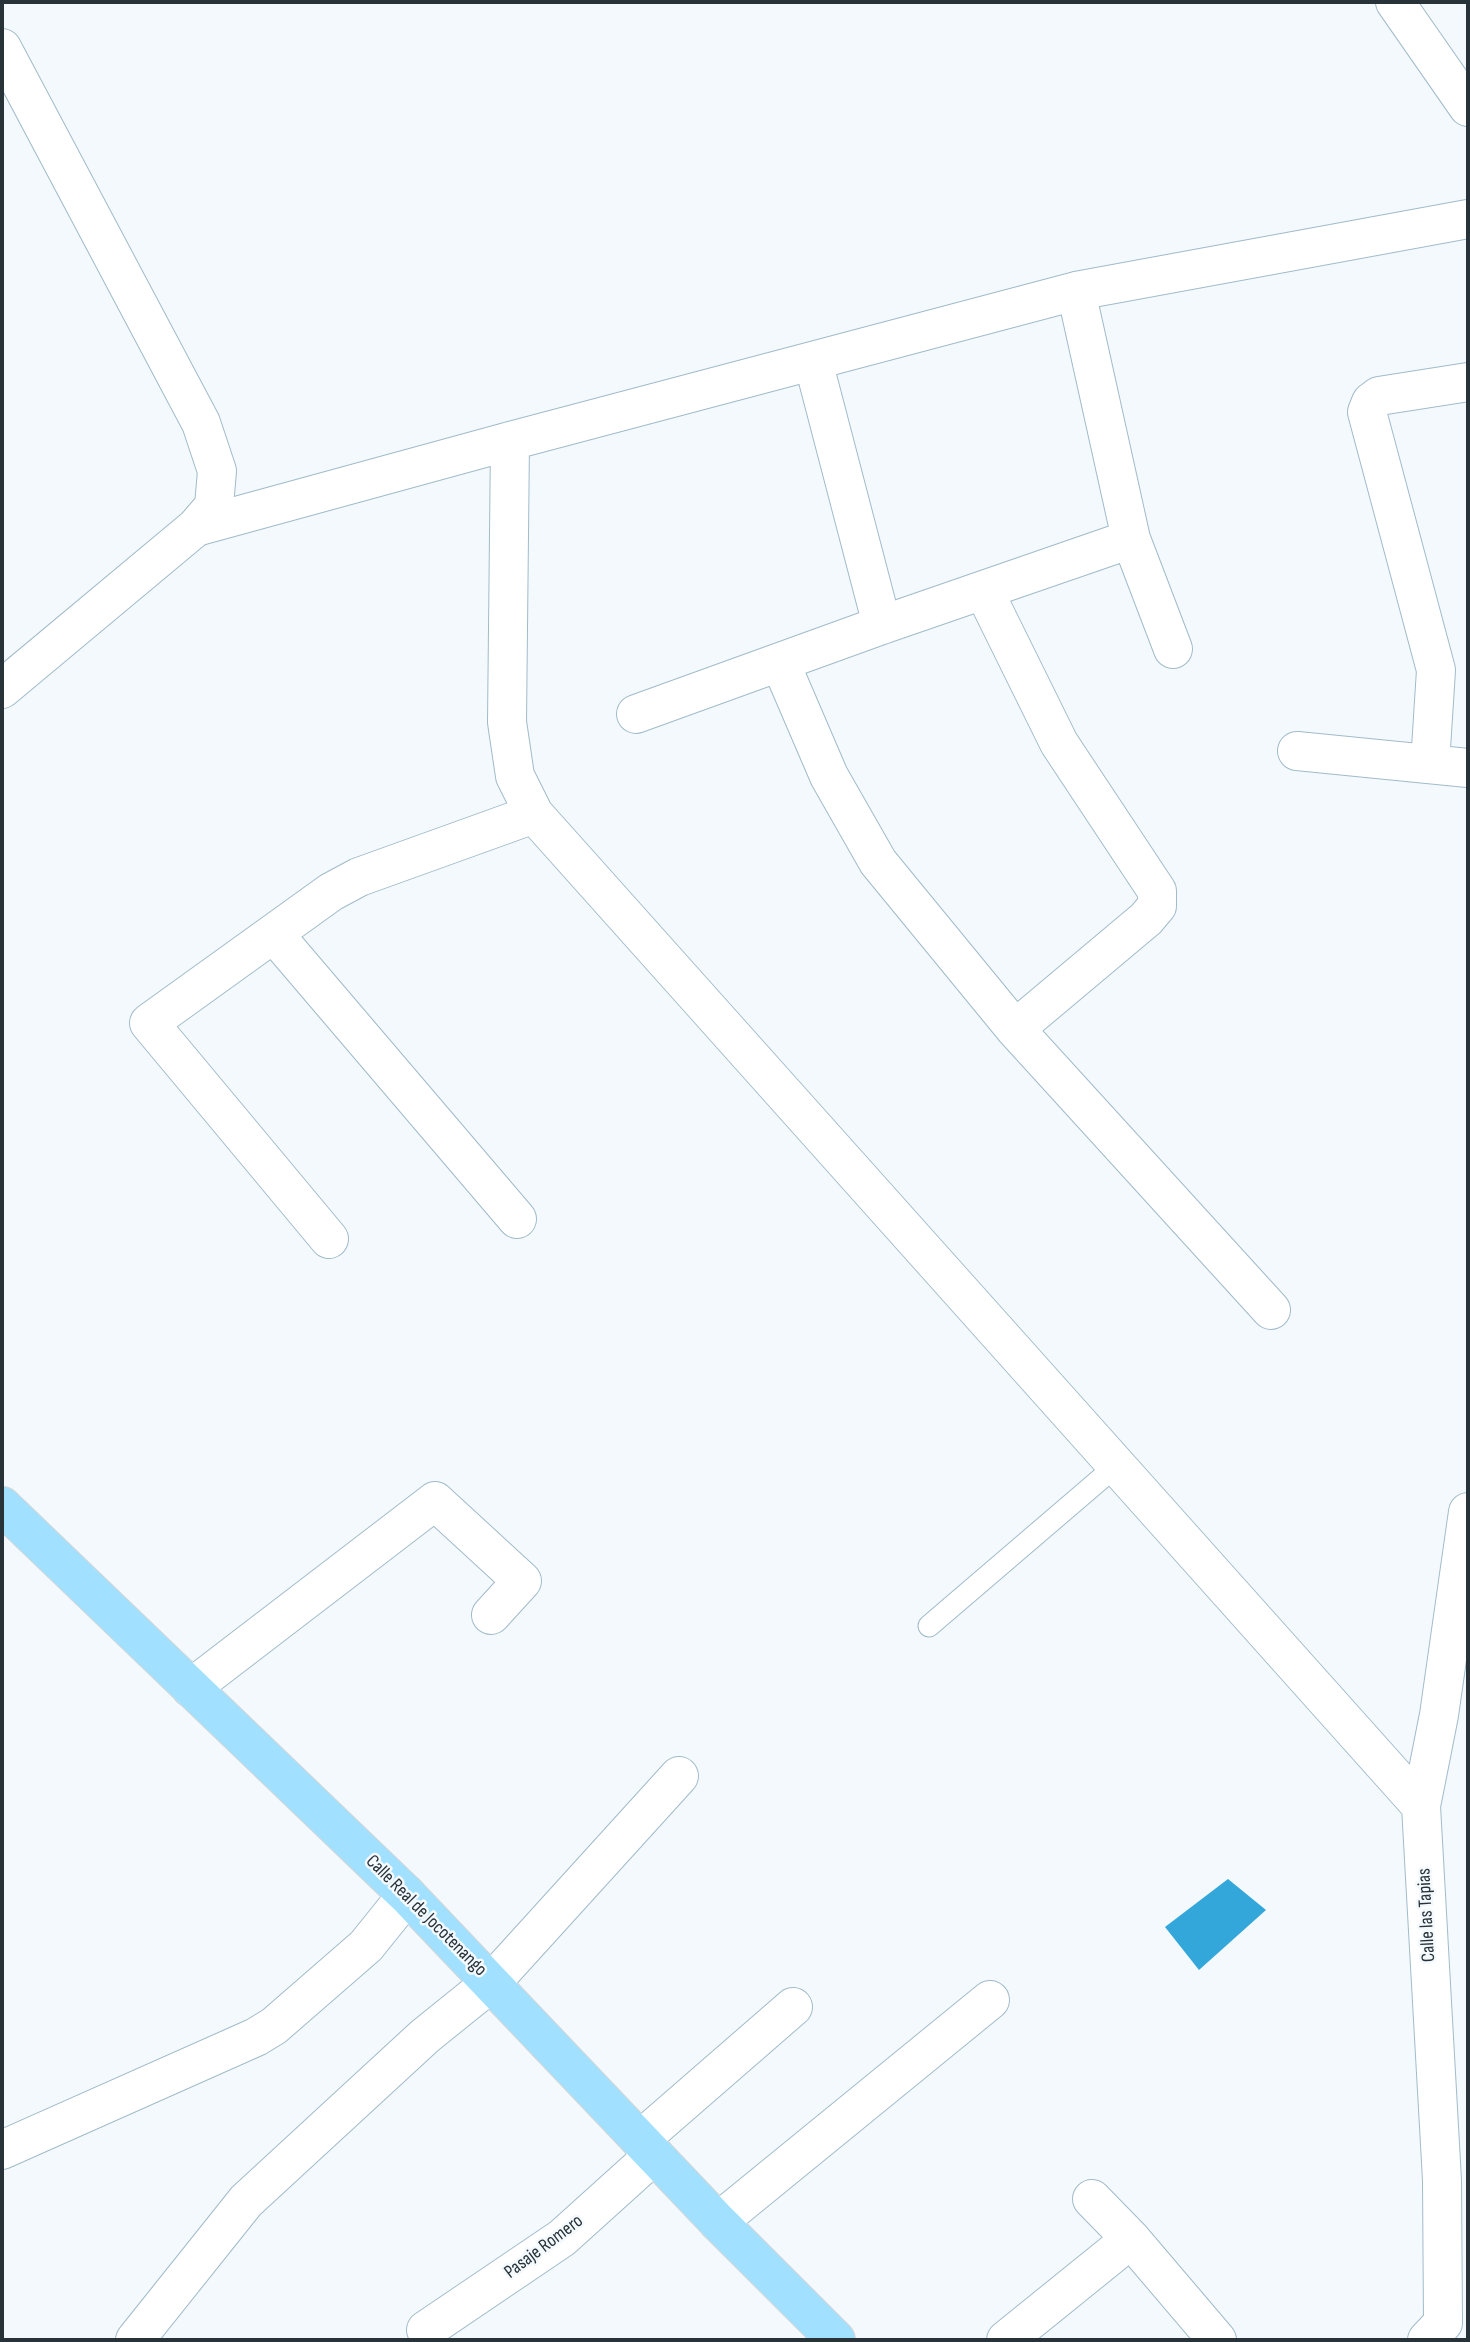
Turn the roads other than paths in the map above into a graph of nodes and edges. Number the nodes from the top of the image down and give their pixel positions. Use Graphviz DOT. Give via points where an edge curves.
graph roads {
  1 [pos="1395,2"];
  2 [pos="2,48"];
  3 [pos="1467,103"];
  4 [pos="1468,219"];
  5 [pos="1076,291"];
  6 [pos="813,361"];
  7 [pos="1468,382"];
  8 [pos="510,441"];
  9 [pos="196,527"];
  10 [pos="1131,539"];
  11 [pos="984,591"];
  12 [pos="882,625"];
  13 [pos="1173,649"];
  14 [pos="780,662"];
  15 [pos="2,689"];
  16 [pos="636,714"];
  17 [pos="1297,751"];
  18 [pos="1430,764"];
  19 [pos="1468,768"];
  20 [pos="534,814"];
  21 [pos="274,934"];
  22 [pos="1015,1029"];
  23 [pos="517,1219"];
  24 [pos="329,1239"];
  25 [pos="1271,1310"];
  26 [pos="1116,1465"];
  27 [pos="2,1506"];
  28 [pos="1468,1512"];
  29 [pos="491,1615"];
  30 [pos="929,1626"];
  31 [pos="191,1688"];
  32 [pos="680,1776"];
  33 [pos="1421,1806"];
  34 [pos="407,1895"];
  35 [pos="492,1982"];
  36 [pos="990,2000"];
  37 [pos="793,2007"];
  38 [pos="647,2147"];
  39 [pos="2,2150"];
  40 [pos="1455,2171"];
  41 [pos="1092,2199"];
  42 [pos="719,2222"];
  43 [pos="1131,2239"];
  44 [pos="426,2330"];
  45 [pos="1435,2331"];
  46 [pos="135,2340"];
  47 [pos="836,2340"];
  48 [pos="1006,2340"];
  49 [pos="1217,2340"];
  1 -- 3 [label="street"];
  2 -- 9 [label="street" via="201,423 217,471 214,506"];
  4 -- 5 [label="street"];
  5 -- 6 [label="street"];
  5 -- 10 [label="street"];
  6 -- 8 [label="street"];
  6 -- 12 [label="street"];
  7 -- 18 [label="street" via="1379,396 1367,412 1436,670"];
  8 -- 9 [label="street"];
  8 -- 20 [label="street" via="507,722 515,776"];
  9 -- 15 [label="street"];
  10 -- 11 [label="street"];
  10 -- 13 [label="street"];
  11 -- 12 [label="street"];
  11 -- 22 [label="street" via="1059,743 1157,891 1157,906 1146,919"];
  12 -- 14 [label="street"];
  14 -- 16 [label="street"];
  14 -- 22 [label="street" via="829,776 878,862"];
  17 -- 18 [label="street"];
  18 -- 19 [label="street"];
  20 -- 21 [label="street" via="359,877"];
  20 -- 26 [label="street"];
  21 -- 23 [label="street"];
  21 -- 24 [label="street" via="149,1023"];
  22 -- 25 [label="street"];
  26 -- 30 [label="lane"];
  26 -- 33 [label="street"];
  27 -- 31 [label="main road, Calle Real de Jocotenango"];
  28 -- 33 [label="street, Calle las Tapias"];
  29 -- 31 [label="street" via="522,1581 435,1501"];
  31 -- 34 [label="main road, Calle Real de Jocotenango"];
  32 -- 35 [label="street"];
  33 -- 40 [label="street, Calle las Tapias"];
  34 -- 35 [label="main road, Calle Real de Jocotenango"];
  34 -- 39 [label="street" via="366,1946 257,2037"];
  35 -- 38 [label="main road, Calle Real de Jocotenango"];
  35 -- 46 [label="street" via="425,2036 246,2201"];
  36 -- 42 [label="street"];
  37 -- 38 [label="street, Pasaje Romero"];
  38 -- 42 [label="main road, Calle Real de Jocotenango"];
  38 -- 44 [label="street, Pasaje Romero" via="562,2238"];
  40 -- 45 [label="street, Calle las Tapias"];
  41 -- 43 [label="street"];
  42 -- 47 [label="main road, Calle Real de Jocotenango"];
  43 -- 48 [label="street"];
  43 -- 49 [label="street"];
}
